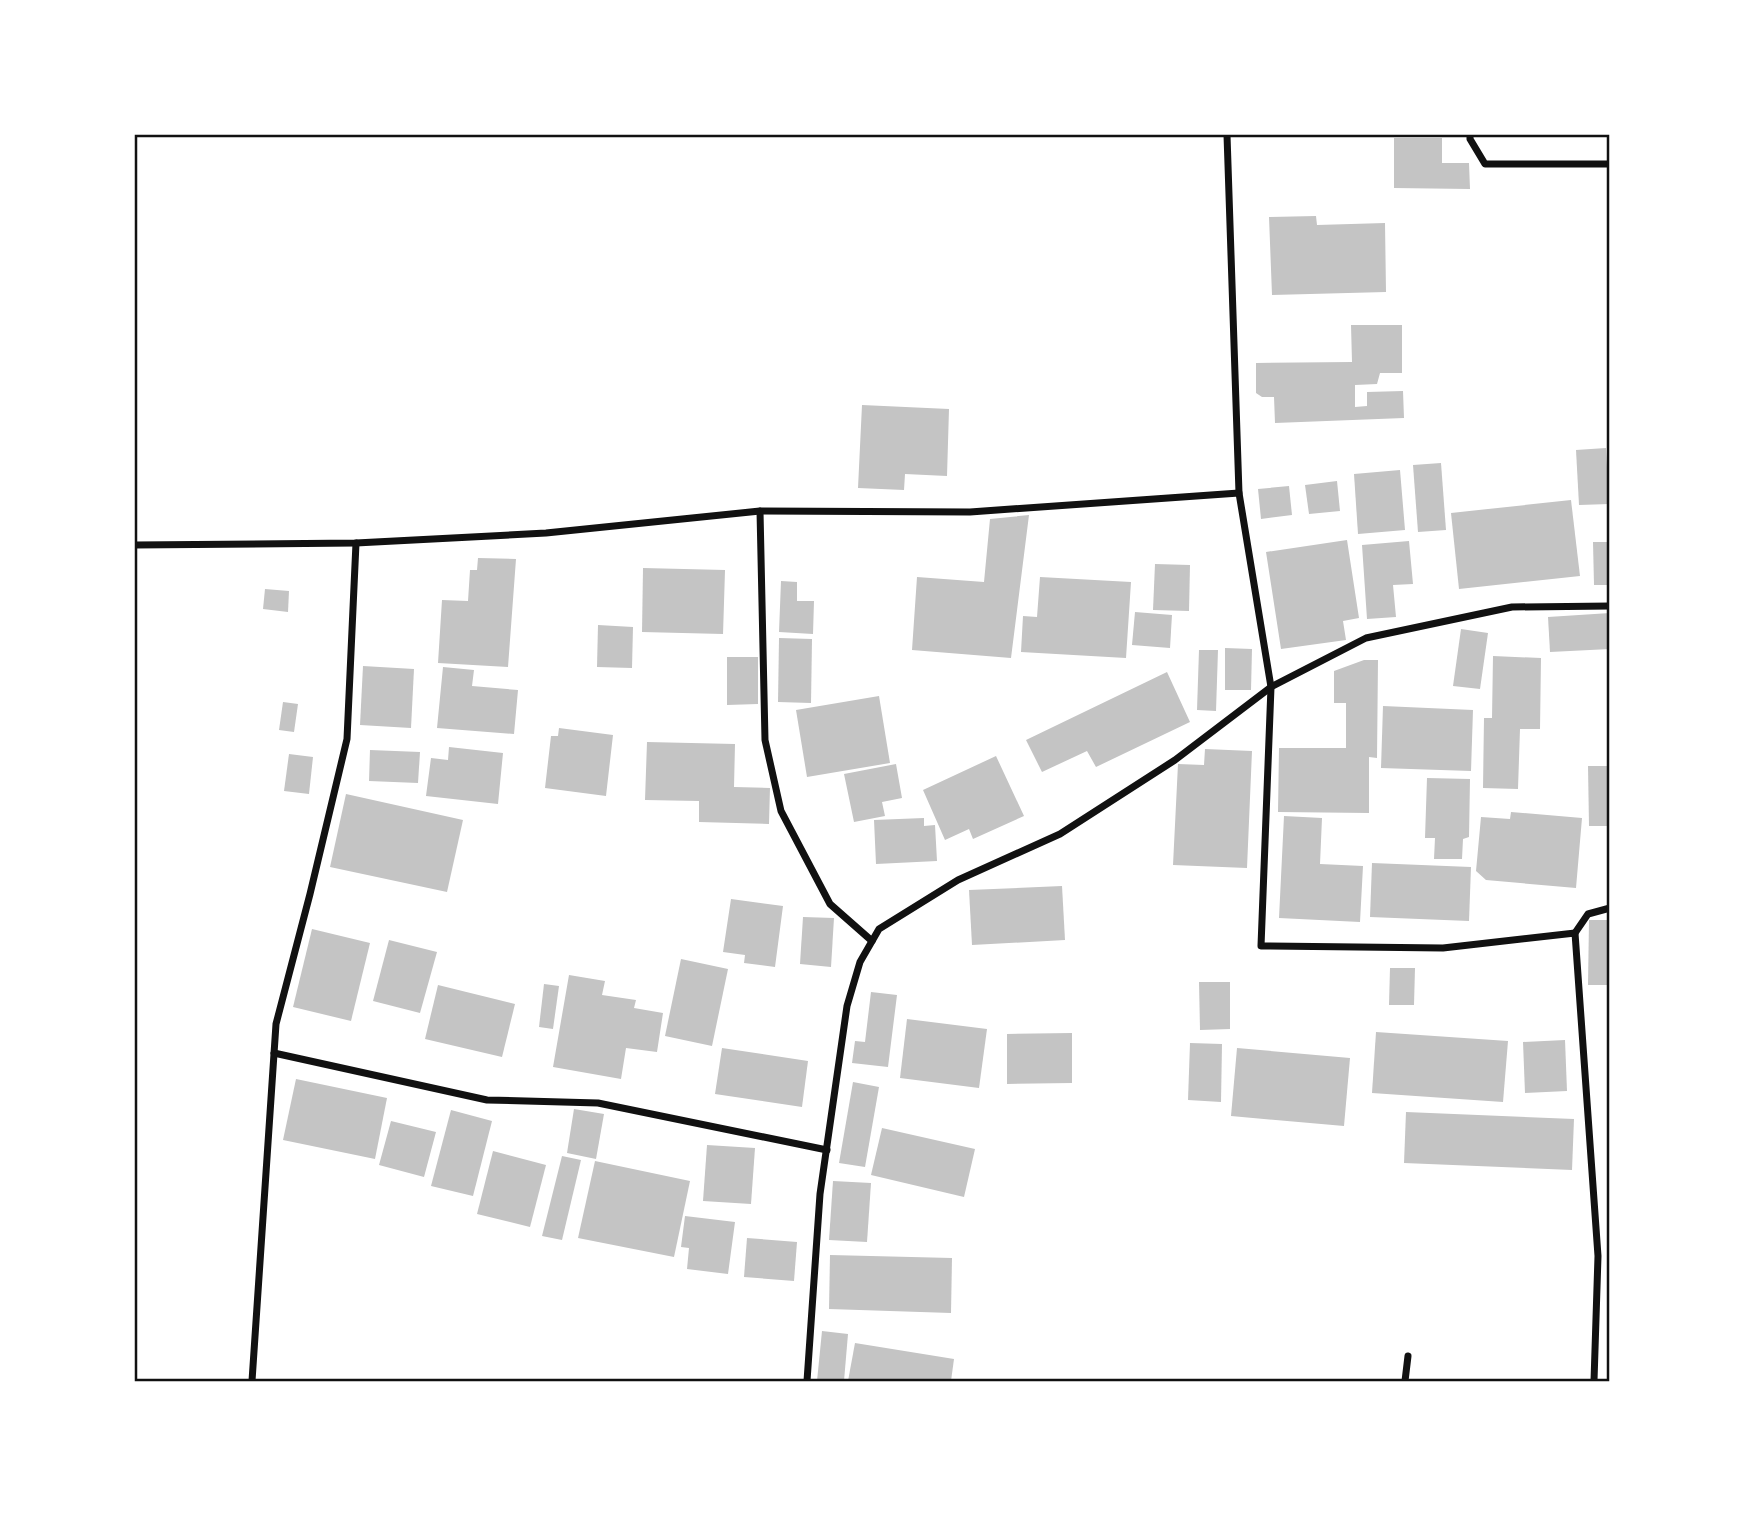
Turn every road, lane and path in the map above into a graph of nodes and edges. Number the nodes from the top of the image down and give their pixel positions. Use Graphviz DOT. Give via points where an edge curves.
graph roads {
  1 [pos="1227,135"];
  2 [pos="1470,135"];
  3 [pos="1610,164"];
  4 [pos="1239,494"];
  5 [pos="760,511"];
  6 [pos="356,543"];
  7 [pos="135,545"];
  8 [pos="1610,606"];
  9 [pos="1271,687"];
  10 [pos="1610,908"];
  11 [pos="1575,933"];
  12 [pos="872,941"];
  13 [pos="274,1053"];
  14 [pos="827,1150"];
  15 [pos="1408,1356"];
  16 [pos="251,1381"];
  17 [pos="807,1381"];
  18 [pos="1405,1381"];
  19 [pos="1594,1381"];
  1 -- 4 [label="street"];
  2 -- 3 [label="street" via="1485,164"];
  4 -- 5 [label="street" via="970,512"];
  4 -- 9 [label="street"];
  5 -- 6 [label="street" via="546,533"];
  5 -- 12 [label="street" via="765,740 781,811 830,904"];
  6 -- 7 [label="street"];
  6 -- 13 [label="street" via="347,739 276,1024"];
  8 -- 9 [label="street" via="1512,607 1366,638"];
  9 -- 11 [label="street" via="1261,946 1443,948"];
  9 -- 12 [label="street" via="1175,760 1060,834 958,880 879,929"];
  10 -- 11 [label="street" via="1588,914"];
  11 -- 19 [label="street" via="1598,1256"];
  12 -- 14 [label="street" via="860,962 847,1006"];
  13 -- 14 [label="street" via="487,1100 598,1103"];
  13 -- 16 [label="street"];
  14 -- 17 [label="street"];
  15 -- 18 [label="street"];
}
